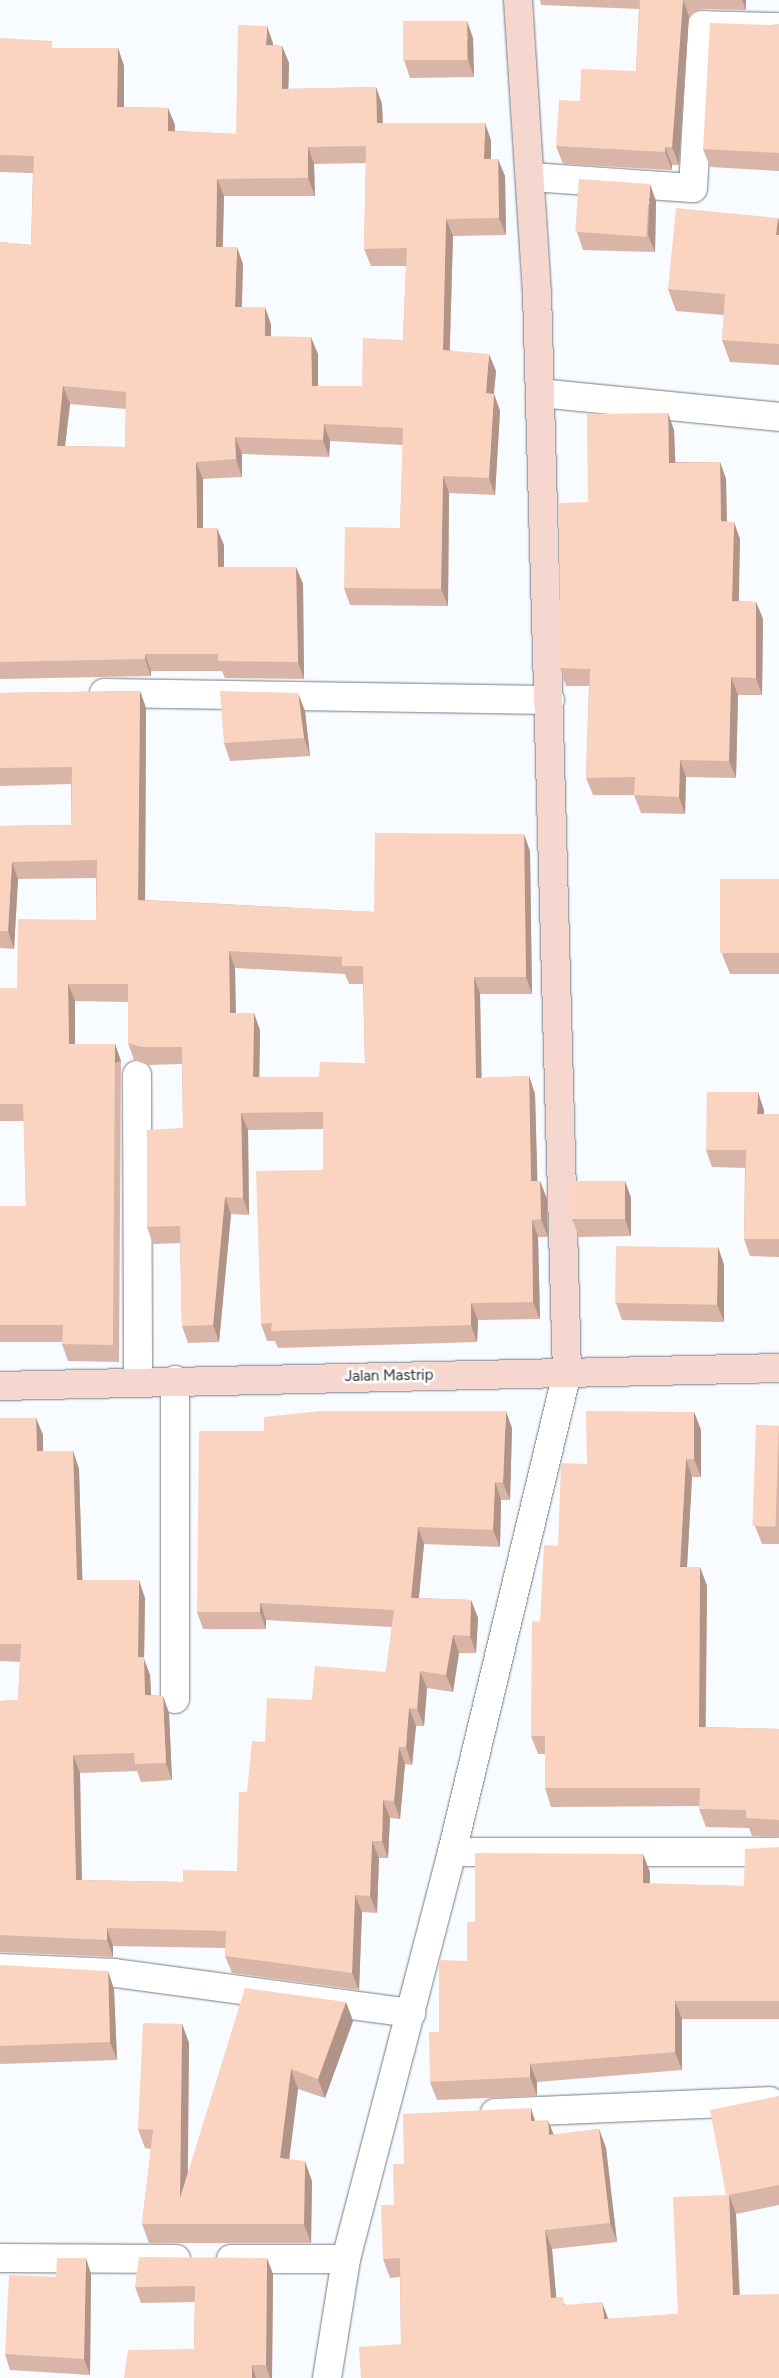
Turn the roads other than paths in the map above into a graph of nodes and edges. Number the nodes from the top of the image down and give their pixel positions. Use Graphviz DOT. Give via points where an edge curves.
graph roads {
  1 [pos="518,0"];
  2 [pos="779,27"];
  3 [pos="530,177"];
  4 [pos="540,393"];
  5 [pos="779,417"];
  6 [pos="78,694"];
  7 [pos="550,700"];
  8 [pos="137,1075"];
  9 [pos="779,1368"];
  10 [pos="567,1372"];
  11 [pos="175,1380"];
  12 [pos="138,1381"];
  13 [pos="0,1386"];
  14 [pos="175,1699"];
  15 [pos="452,1852"];
  16 [pos="779,1852"];
  17 [pos="0,1968"];
  18 [pos="410,2013"];
  19 [pos="770,2101"];
  20 [pos="473,2114"];
  21 [pos="413,2117"];
  22 [pos="384,2118"];
  23 [pos="0,2258"];
  24 [pos="346,2259"];
  25 [pos="327,2378"];
  1 -- 3 [label="street"];
  2 -- 3 [label="street" via="702,25 693,188"];
  3 -- 4 [label="street"];
  4 -- 5 [label="street"];
  4 -- 7 [label="street"];
  6 -- 7 [label="street"];
  7 -- 10 [label="street"];
  8 -- 12 [label="street"];
  9 -- 10 [label="street, Jalan Mastrip"];
  10 -- 11 [label="street, Jalan Mastrip"];
  10 -- 15 [label="street"];
  11 -- 12 [label="street, Jalan Mastrip"];
  11 -- 14 [label="street"];
  12 -- 13 [label="street, Jalan Mastrip"];
  15 -- 16 [label="street"];
  15 -- 18 [label="street"];
  17 -- 18 [label="street" via="115,1973"];
  18 -- 22 [label="street"];
  19 -- 20 [label="street"];
  21 -- 22 [label="street"];
  22 -- 24 [label="street"];
  23 -- 24 [label="street"];
  24 -- 25 [label="street"];
}
